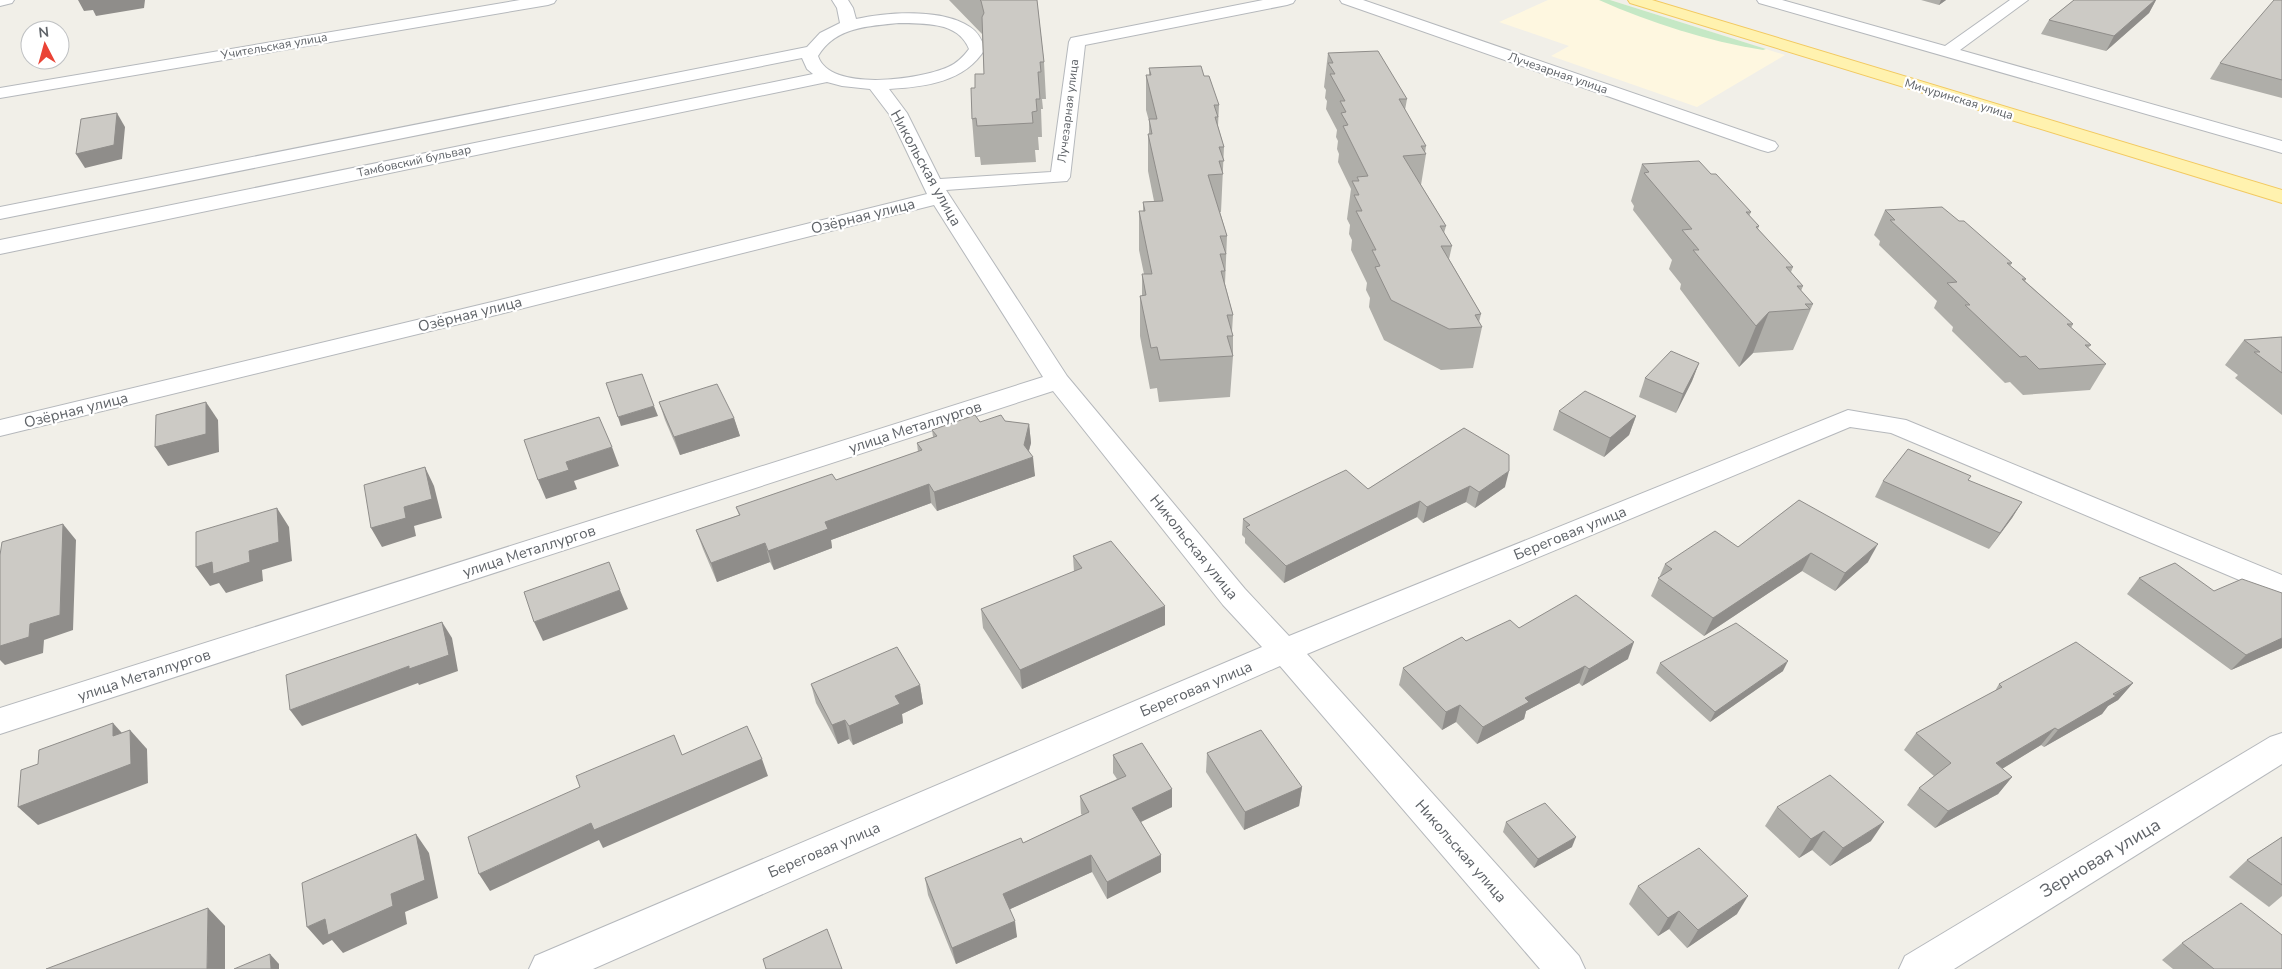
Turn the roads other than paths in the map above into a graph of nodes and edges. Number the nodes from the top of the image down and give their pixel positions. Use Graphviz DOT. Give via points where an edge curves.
graph roads {
  1 [pos="6,0"];
  2 [pos="548,0"];
  3 [pos="840,0"];
  4 [pos="1287,0"];
  5 [pos="1348,0"];
  6 [pos="1636,0"];
  7 [pos="1683,0"];
  8 [pos="1765,0"];
  9 [pos="2020,0"];
  10 [pos="0,1"];
  11 [pos="849,26"];
  12 [pos="812,51"];
  13 [pos="1947,52"];
  14 [pos="828,76"];
  15 [pos="876,85"];
  16 [pos="0,93"];
  17 [pos="1768,146"];
  18 [pos="2282,147"];
  19 [pos="2215,159"];
  20 [pos="936,191"];
  21 [pos="2282,197"];
  22 [pos="0,213"];
  23 [pos="0,247"];
  24 [pos="1058,381"];
  25 [pos="0,428"];
  26 [pos="2282,587"];
  27 [pos="1284,651"];
  28 [pos="0,721"];
  29 [pos="2282,746"];
  30 [pos="549,969"];
  31 [pos="1565,969"];
  32 [pos="1919,969"];
  1 -- 10 [label="street"];
  2 -- 16 [label="street, Учительская улица"];
  3 -- 11 [label="street"];
  4 -- 20 [label="street, Лучезарная улица" via="1077,42 1060,177"];
  5 -- 17 [label="street, Лучезарная улица"];
  6 -- 21 [label="main road, Мичуринская улица"];
  7 -- 19 [label="main road, Мичуринская улица"];
  8 -- 13 [label="street"];
  9 -- 13 [label="street"];
  11 -- 12 [label="street" via="829,34 815,44"];
  11 -- 15 [label="street" via="866,21 925,19 947,22 965,30 975,39 977,49 974,55 955,71 905,84"];
  12 -- 14 [label="street" via="810,56 814,66"];
  12 -- 22 [label="street, Тамбовский бульвар"];
  13 -- 18 [label="street"];
  14 -- 15 [label="street"];
  14 -- 23 [label="street, Тамбовский бульвар"];
  15 -- 20 [label="street, Никольская улица" via="898,113"];
  20 -- 24 [label="street, Никольская улица"];
  20 -- 25 [label="street, Озёрная улица" via="496,308"];
  24 -- 27 [label="street, Никольская улица" via="1234,597"];
  24 -- 28 [label="street, улица Металлургов"];
  26 -- 27 [label="street, Береговая улица" via="1897,426 1848,418"];
  27 -- 30 [label="street, Береговая улица"];
  27 -- 31 [label="street, Никольская улица"];
  29 -- 32 [label="street, Зерновая улица"];
}
